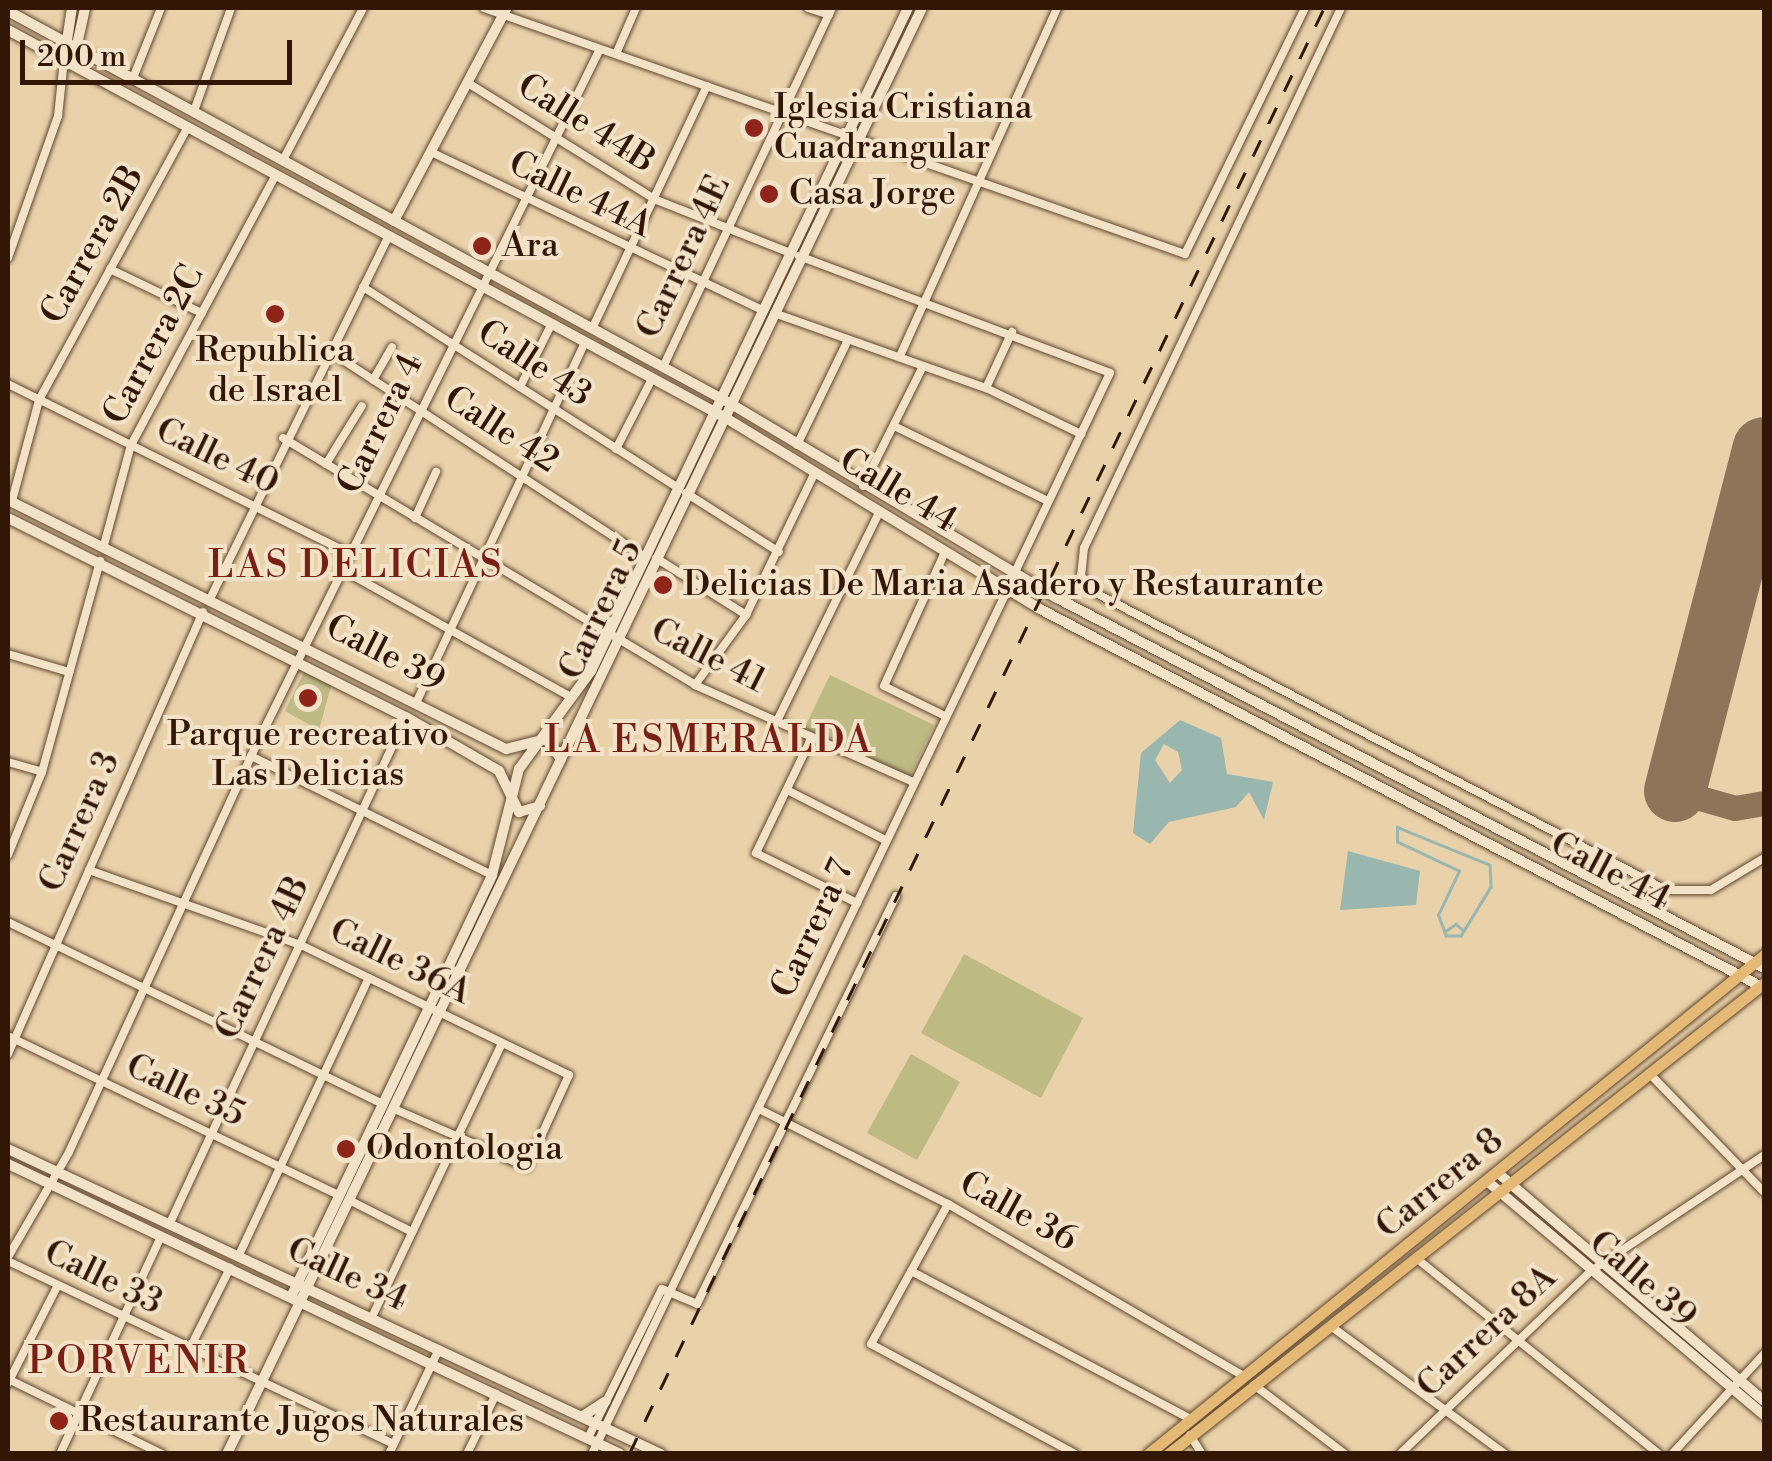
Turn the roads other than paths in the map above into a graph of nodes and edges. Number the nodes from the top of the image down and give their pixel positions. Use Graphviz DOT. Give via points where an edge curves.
graph roads {
  1 [pos="85,8"];
  2 [pos="161,8"];
  3 [pos="232,8"];
  4 [pos="363,8"];
  5 [pos="484,8"];
  6 [pos="636,8"];
  7 [pos="808,8"];
  8 [pos="908,8"];
  9 [pos="922,8"];
  10 [pos="1057,8"];
  11 [pos="1305,8"];
  12 [pos="1341,8"];
  13 [pos="8,11"];
  14 [pos="71,11"];
  15 [pos="506,11"];
  16 [pos="830,11"];
  17 [pos="39,28"];
  18 [pos="8,30"];
  19 [pos="71,45"];
  20 [pos="600,49"];
  21 [pos="616,54"];
  22 [pos="69,62"];
  23 [pos="134,78"];
  24 [pos="468,83"];
  25 [pos="708,86"];
  26 [pos="194,112"];
  27 [pos="783,112"];
  28 [pos="187,129"];
  29 [pos="233,133"];
  30 [pos="852,136"];
  31 [pos="555,137"];
  32 [pos="224,150"];
  33 [pos="431,152"];
  34 [pos="284,160"];
  35 [pos="274,178"];
  36 [pos="976,182"];
  37 [pos="522,198"];
  38 [pos="654,198"];
  39 [pos="394,221"];
  40 [pos="728,228"];
  41 [pos="387,238"];
  42 [pos="629,250"];
  43 [pos="794,254"];
  44 [pos="8,258"];
  45 [pos="110,270"];
  46 [pos="485,271"];
  47 [pos="702,283"];
  48 [pos="478,286"];
  49 [pos="363,287"];
  50 [pos="925,299"];
  51 [pos="766,311"];
  52 [pos="202,314"];
  53 [pos="551,325"];
  54 [pos="592,328"];
  55 [pos="1012,332"];
  56 [pos="848,340"];
  57 [pos="451,343"];
  58 [pos="585,344"];
  59 [pos="392,347"];
  60 [pos="329,351"];
  61 [pos="900,356"];
  62 [pos="923,366"];
  63 [pos="663,368"];
  64 [pos="373,380"];
  65 [pos="652,380"];
  66 [pos="8,384"];
  67 [pos="520,387"];
  68 [pos="986,388"];
  69 [pos="39,400"];
  70 [pos="722,400"];
  71 [pos="362,406"];
  72 [pos="418,409"];
  73 [pos="554,410"];
  74 [pos="716,413"];
  75 [pos="894,426"];
  76 [pos="1081,434"];
  77 [pos="283,438"];
  78 [pos="131,445"];
  79 [pos="796,445"];
  80 [pos="616,448"];
  81 [pos="326,464"];
  82 [pos="436,472"];
  83 [pos="815,472"];
  84 [pos="522,477"];
  85 [pos="863,486"];
  86 [pos="681,490"];
  87 [pos="377,495"];
  88 [pos="10,500"];
  89 [pos="1048,501"];
  90 [pos="250,504"];
  91 [pos="880,511"];
  92 [pos="415,518"];
  93 [pos="8,521"];
  94 [pos="104,545"];
  95 [pos="779,552"];
  96 [pos="945,552"];
  97 [pos="349,553"];
  98 [pos="649,557"];
  99 [pos="483,560"];
  100 [pos="100,561"];
  101 [pos="341,569"];
  102 [pos="1014,574"];
  103 [pos="1008,590"];
  104 [pos="211,598"];
  105 [pos="203,612"];
  106 [pos="746,615"];
  107 [pos="450,630"];
  108 [pos="612,638"];
  109 [pos="305,643"];
  110 [pos="8,654"];
  111 [pos="298,658"];
  112 [pos="70,672"];
  113 [pos="695,685"];
  114 [pos="567,695"];
  115 [pos="417,701"];
  116 [pos="945,716"];
  117 [pos="406,717"];
  118 [pos="776,720"];
  119 [pos="812,737"];
  120 [pos="532,744"];
  121 [pos="251,756"];
  122 [pos="8,762"];
  123 [pos="560,762"];
  124 [pos="42,772"];
  125 [pos="913,782"];
  126 [pos="787,790"];
  127 [pos="508,798"];
  128 [pos="540,806"];
  129 [pos="362,809"];
  130 [pos="885,840"];
  131 [pos="8,855"];
  132 [pos="1764,858"];
  133 [pos="89,870"];
  134 [pos="492,875"];
  135 [pos="896,896"];
  136 [pos="857,902"];
  137 [pos="185,905"];
  138 [pos="8,922"];
  139 [pos="302,945"];
  140 [pos="56,946"];
  141 [pos="1762,962"];
  142 [pos="1743,976"];
  143 [pos="369,978"];
  144 [pos="1763,986"];
  145 [pos="146,990"];
  146 [pos="428,1007"];
  147 [pos="440,1012"];
  148 [pos="11,1038"];
  149 [pos="256,1040"];
  150 [pos="502,1043"];
  151 [pos="8,1054"];
  152 [pos="325,1073"];
  153 [pos="1649,1073"];
  154 [pos="102,1081"];
  155 [pos="388,1107"];
  156 [pos="759,1109"];
  157 [pos="786,1122"];
  158 [pos="212,1134"];
  159 [pos="458,1137"];
  160 [pos="8,1149"];
  161 [pos="1764,1155"];
  162 [pos="8,1164"];
  163 [pos="281,1166"];
  164 [pos="58,1172"];
  165 [pos="1746,1173"];
  166 [pos="1493,1177"];
  167 [pos="51,1184"];
  168 [pos="1504,1187"];
  169 [pos="1764,1192"];
  170 [pos="344,1198"];
  171 [pos="948,1204"];
  172 [pos="170,1223"];
  173 [pos="412,1232"];
  174 [pos="162,1236"];
  175 [pos="239,1254"];
  176 [pos="1416,1258"];
  177 [pos="8,1259"];
  178 [pos="230,1268"];
  179 [pos="1596,1268"];
  180 [pos="911,1271"];
  181 [pos="302,1285"];
  182 [pos="57,1287"];
  183 [pos="671,1293"];
  184 [pos="296,1299"];
  185 [pos="123,1318"];
  186 [pos="372,1318"];
  187 [pos="1332,1326"];
  188 [pos="1518,1342"];
  189 [pos="439,1349"];
  190 [pos="189,1350"];
  191 [pos="1764,1354"];
  192 [pos="432,1363"];
  193 [pos="8,1380"];
  194 [pos="1249,1380"];
  195 [pos="260,1382"];
  196 [pos="1733,1386"];
  197 [pos="496,1394"];
  198 [pos="606,1400"];
  199 [pos="1764,1401"];
  200 [pos="1446,1408"];
  201 [pos="78,1414"];
  202 [pos="583,1416"];
  203 [pos="1764,1416"];
  204 [pos="1190,1419"];
  205 [pos="600,1425"];
  206 [pos="1190,1436"];
  207 [pos="592,1445"];
  208 [pos="391,1449"];
  209 [pos="60,1454"];
  210 [pos="162,1454"];
  211 [pos="227,1454"];
  212 [pos="467,1454"];
  213 [pos="620,1454"];
  214 [pos="661,1454"];
  215 [pos="1075,1454"];
  216 [pos="1148,1454"];
  217 [pos="1168,1454"];
  218 [pos="1202,1454"];
  219 [pos="1345,1454"];
  220 [pos="1400,1454"];
  221 [pos="1505,1454"];
  222 [pos="1659,1454"];
  223 [pos="1672,1454"];
  1 -- 19 [label="main road"];
  2 -- 23 [label="street"];
  3 -- 26 [label="street"];
  4 -- 34 [label="street"];
  5 -- 15 [label="street"];
  6 -- 21 [label="street"];
  7 -- 16 [label="street"];
  8 -- 30 [label="main road, Carrera 5"];
  9 -- 30 [label="main road, Carrera 5"];
  10 -- 36 [label="street"];
  11 -- 36 [label="street" via="1185,254 1164,254"];
  12 -- 132 [label="street" via="1084,548 1081,576 1090,590 1666,890 1711,890"];
  13 -- 17 [label="main road, Calle 44"];
  14 -- 17 [label="main road"];
  14 -- 19 [label="main road"];
  15 -- 20 [label="street"];
  15 -- 24 [label="main road"];
  16 -- 27 [label="street, Carrera 4E"];
  17 -- 19 [label="main road, Calle 44"];
  18 -- 22 [label="main road, Calle 44"];
  19 -- 22 [label="main road"];
  19 -- 23 [label="main road, Calle 44"];
  20 -- 21 [label="street"];
  20 -- 31 [label="street, Carrera 4"];
  21 -- 25 [label="street"];
  22 -- 28 [label="main road, Calle 44"];
  22 -- 44 [label="street" via="58,116"];
  23 -- 26 [label="main road, Calle 44"];
  24 -- 31 [label="street, Calle 44B"];
  24 -- 33 [label="main road"];
  25 -- 27 [label="street"];
  25 -- 38 [label="street"];
  26 -- 29 [label="main road, Calle 44"];
  27 -- 30 [label="street"];
  27 -- 40 [label="street, Carrera 4E"];
  28 -- 32 [label="main road, Calle 44"];
  28 -- 45 [label="street, Carrera 2B"];
  29 -- 32 [label="main road"];
  29 -- 34 [label="main road, Calle 44"];
  30 -- 36 [label="street"];
  30 -- 43 [label="main road, Carrera 5"];
  31 -- 37 [label="street, Carrera 4"];
  31 -- 38 [label="street, Calle 44B"];
  32 -- 35 [label="main road, Calle 44"];
  33 -- 37 [label="street, Calle 44A"];
  33 -- 39 [label="main road"];
  34 -- 39 [label="main road, Calle 44"];
  35 -- 41 [label="main road, Calle 44"];
  35 -- 52 [label="street, Carrera 2C"];
  36 -- 50 [label="street"];
  37 -- 42 [label="street, Calle 44A"];
  37 -- 46 [label="street, Carrera 4"];
  38 -- 40 [label="street, Calle 44B"];
  38 -- 42 [label="street"];
  39 -- 46 [label="main road, Calle 44"];
  40 -- 43 [label="street, Calle 44B"];
  40 -- 47 [label="street, Carrera 4E"];
  41 -- 48 [label="main road, Calle 44"];
  41 -- 49 [label="street"];
  42 -- 47 [label="street, Calle 44A"];
  42 -- 54 [label="street"];
  43 -- 50 [label="street, Calle 44B"];
  43 -- 51 [label="main road, Carrera 5"];
  45 -- 52 [label="street"];
  45 -- 69 [label="street, Carrera 2B"];
  46 -- 48 [label="street, Carrera 4"];
  46 -- 54 [label="main road, Calle 44"];
  47 -- 51 [label="street, Calle 44A"];
  47 -- 63 [label="street, Carrera 4E"];
  48 -- 53 [label="main road, Calle 44"];
  48 -- 57 [label="street, Carrera 4"];
  49 -- 57 [label="street, Calle 43"];
  49 -- 60 [label="street"];
  50 -- 55 [label="street, Calle 44B"];
  50 -- 61 [label="street"];
  51 -- 56 [label="street, Calle 44A"];
  51 -- 70 [label="main road, Carrera 5"];
  52 -- 78 [label="street, Carrera 2C"];
  53 -- 58 [label="main road, Calle 44"];
  53 -- 67 [label="street"];
  54 -- 63 [label="main road, Calle 44"];
  55 -- 68 [label="street"];
  55 -- 76 [label="street, Calle 44B" via="1110,374"];
  56 -- 61 [label="street, Calle 44A"];
  56 -- 79 [label="street"];
  57 -- 67 [label="street, Calle 43"];
  57 -- 72 [label="street, Carrera 4"];
  58 -- 65 [label="main road, Calle 44"];
  58 -- 73 [label="street"];
  59 -- 64 [label="street"];
  60 -- 64 [label="street, Calle 42"];
  60 -- 77 [label="street"];
  61 -- 62 [label="street, Calle 44A"];
  62 -- 68 [label="street, Calle 44A"];
  62 -- 75 [label="street"];
  63 -- 70 [label="main road, Calle 44"];
  64 -- 72 [label="street, Calle 42"];
  65 -- 74 [label="main road, Calle 44"];
  65 -- 80 [label="street, Carrera 4E"];
  66 -- 69 [label="street, Calle 40"];
  67 -- 73 [label="street, Calle 43"];
  68 -- 76 [label="street, Calle 44A"];
  69 -- 78 [label="street, Calle 40"];
  69 -- 88 [label="street, Carrera 2B"];
  70 -- 74 [label="main road, Carrera 5"];
  70 -- 79 [label="main road, Calle 44"];
  71 -- 81 [label="street"];
  72 -- 84 [label="street, Calle 42"];
  72 -- 87 [label="street, Carrera 4"];
  73 -- 80 [label="street, Calle 43"];
  73 -- 84 [label="street"];
  74 -- 83 [label="main road, Calle 44"];
  74 -- 86 [label="main road, Carrera 5"];
  75 -- 85 [label="street"];
  75 -- 89 [label="street"];
  76 -- 89 [label="street"];
  77 -- 81 [label="street, Calle 41"];
  77 -- 90 [label="street"];
  78 -- 90 [label="street, Calle 40"];
  78 -- 94 [label="street, Carrera 2C"];
  79 -- 85 [label="main road, Calle 44"];
  80 -- 86 [label="street, Calle 43"];
  81 -- 87 [label="street, Calle 41"];
  82 -- 92 [label="street"];
  83 -- 91 [label="main road, Calle 44"];
  83 -- 95 [label="street"];
  84 -- 98 [label="street, Calle 42"];
  84 -- 99 [label="street"];
  85 -- 102 [label="main road, Calle 44"];
  86 -- 95 [label="street, Calle 43"];
  86 -- 98 [label="main road, Carrera 5"];
  87 -- 92 [label="street, Calle 41"];
  87 -- 97 [label="street, Carrera 4"];
  88 -- 94 [label="main road, Calle 39"];
  89 -- 102 [label="street"];
  90 -- 97 [label="street, Calle 40"];
  90 -- 104 [label="street"];
  91 -- 96 [label="main road, Calle 44"];
  91 -- 118 [label="street"];
  92 -- 99 [label="street, Calle 41"];
  93 -- 100 [label="main road, Calle 39"];
  94 -- 104 [label="main road, Calle 39"];
  95 -- 106 [label="street"];
  96 -- 103 [label="main road, Calle 44"];
  96 -- 116 [label="street" via="884,686"];
  97 -- 101 [label="street, Carrera 4"];
  98 -- 106 [label="street, Calle 42"];
  98 -- 108 [label="main road, Carrera 5"];
  99 -- 107 [label="street"];
  99 -- 108 [label="street, Calle 41"];
  100 -- 105 [label="main road, Calle 39"];
  100 -- 112 [label="street"];
  101 -- 107 [label="street"];
  101 -- 109 [label="street, Carrera 4"];
  102 -- 141 [label="main road, Calle 44"];
  103 -- 116 [label="street, Carrera 7"];
  103 -- 142 [label="main road, Calle 44"];
  104 -- 109 [label="main road, Calle 39"];
  105 -- 111 [label="main road, Calle 39"];
  105 -- 133 [label="street, Carrera 3"];
  106 -- 113 [label="street"];
  107 -- 114 [label="street"];
  107 -- 115 [label="street"];
  108 -- 113 [label="street, Calle 41"];
  108 -- 114 [label="main road, Carrera 5"];
  108 -- 123 [label="main road, Carrera 5"];
  109 -- 111 [label="street, Carrera 4"];
  109 -- 115 [label="main road, Calle 39"];
  110 -- 112 [label="street"];
  111 -- 117 [label="main road, Calle 39"];
  111 -- 121 [label="street, Carrera 4"];
  112 -- 124 [label="street"];
  113 -- 118 [label="street, Calle 41"];
  114 -- 120 [label="main road, Carrera 5"];
  115 -- 120 [label="main road, Calle 39" via="506,748"];
  116 -- 125 [label="street, Carrera 7"];
  117 -- 127 [label="main road, Calle 39" via="499,771"];
  117 -- 129 [label="street, Carrera 4B"];
  118 -- 119 [label="street, Calle 41"];
  119 -- 125 [label="street, Calle 41"];
  119 -- 126 [label="street"];
  120 -- 123 [label="main road, Calle 39" via="554,741"];
  120 -- 127 [label="main road, Carrera 5"];
  121 -- 129 [label="street"];
  121 -- 137 [label="street, Carrera 4"];
  122 -- 124 [label="street"];
  123 -- 128 [label="main road, Carrera 5"];
  124 -- 131 [label="street"];
  125 -- 130 [label="street, Carrera 7"];
  126 -- 130 [label="street"];
  126 -- 136 [label="street" via="756,853"];
  127 -- 128 [label="main road" via="519,812"];
  127 -- 134 [label="main road, Carrera 5"];
  128 -- 147 [label="main road, Carrera 5"];
  129 -- 134 [label="street"];
  129 -- 139 [label="street, Carrera 4B"];
  130 -- 136 [label="street, Carrera 7"];
  133 -- 137 [label="street, Calle 36A"];
  133 -- 140 [label="street, Carrera 3"];
  134 -- 146 [label="main road, Carrera 5"];
  135 -- 157 [label="street"];
  136 -- 156 [label="street, Carrera 7"];
  137 -- 139 [label="street, Calle 36A"];
  137 -- 145 [label="street, Carrera 4"];
  138 -- 140 [label="street"];
  139 -- 143 [label="street, Calle 36A"];
  139 -- 149 [label="street, Carrera 4B"];
  140 -- 145 [label="street"];
  140 -- 148 [label="street, Carrera 3"];
  141 -- 142 [label="main road, Carrera 8"];
  142 -- 144 [label="main road, Calle 44"];
  142 -- 166 [label="main road, Carrera 8"];
  143 -- 146 [label="street, Calle 36A"];
  143 -- 152 [label="street"];
  144 -- 153 [label="main road, Carrera 8"];
  145 -- 149 [label="street"];
  145 -- 154 [label="street, Carrera 4"];
  146 -- 147 [label="street, Calle 36A"];
  146 -- 155 [label="main road, Carrera 5"];
  147 -- 150 [label="street, Calle 36A"];
  147 -- 155 [label="main road, Carrera 5"];
  148 -- 151 [label="street, Carrera 3"];
  148 -- 154 [label="street, Calle 35"];
  149 -- 152 [label="street"];
  149 -- 158 [label="street, Carrera 4B"];
  150 -- 159 [label="street"];
  150 -- 159 [label="street, Calle 36A" via="569,1075 527,1167"];
  152 -- 155 [label="street"];
  152 -- 163 [label="street"];
  153 -- 165 [label="street"];
  153 -- 168 [label="main road, Carrera 8"];
  154 -- 158 [label="street, Calle 35"];
  154 -- 164 [label="street, Carrera 4"];
  155 -- 159 [label="street"];
  155 -- 170 [label="main road, Carrera 5"];
  156 -- 157 [label="street, Calle 36"];
  156 -- 183 [label="street, Carrera 7"];
  157 -- 171 [label="street, Calle 36"];
  157 -- 183 [label="street" via="697,1304"];
  158 -- 163 [label="street, Calle 35"];
  158 -- 172 [label="street, Carrera 4B"];
  159 -- 173 [label="street"];
  160 -- 164 [label="main road, Calle 34"];
  161 -- 165 [label="street, Carrera 8A"];
  162 -- 167 [label="main road, Calle 34"];
  163 -- 170 [label="street, Calle 35"];
  163 -- 175 [label="street"];
  164 -- 167 [label="street, Carrera 4"];
  164 -- 172 [label="main road, Calle 34"];
  165 -- 169 [label="street"];
  165 -- 179 [label="street, Carrera 8A"];
  166 -- 168 [label="main road, Calle 39"];
  166 -- 194 [label="main road, Carrera 8"];
  167 -- 174 [label="main road, Calle 34"];
  167 -- 177 [label="street, Carrera 4"];
  168 -- 176 [label="main road, Carrera 8"];
  168 -- 179 [label="main road, Calle 39"];
  170 -- 173 [label="street, Calle 35"];
  170 -- 181 [label="main road, Carrera 5"];
  171 -- 180 [label="street"];
  171 -- 194 [label="street, Calle 36"];
  172 -- 175 [label="main road, Calle 34"];
  173 -- 186 [label="street"];
  174 -- 178 [label="main road, Calle 34"];
  174 -- 185 [label="street"];
  175 -- 181 [label="main road, Calle 34"];
  176 -- 187 [label="main road, Carrera 8"];
  176 -- 188 [label="street"];
  177 -- 182 [label="street, Calle 33"];
  178 -- 184 [label="main road, Calle 34"];
  178 -- 190 [label="street"];
  179 -- 188 [label="street, Carrera 8A"];
  179 -- 196 [label="main road, Calle 39"];
  180 -- 204 [label="street"];
  180 -- 215 [label="street" via="871,1344"];
  181 -- 184 [label="main road, Carrera 5"];
  181 -- 186 [label="main road, Calle 34"];
  182 -- 185 [label="street, Calle 33"];
  182 -- 193 [label="street"];
  183 -- 198 [label="street, Carrera 7" via="662,1289"];
  183 -- 205 [label="street, Carrera 7"];
  184 -- 192 [label="main road, Calle 34"];
  184 -- 195 [label="main road, Carrera 5"];
  185 -- 190 [label="street, Calle 33"];
  185 -- 201 [label="street"];
  186 -- 189 [label="main road, Calle 34"];
  187 -- 194 [label="main road, Carrera 8"];
  187 -- 200 [label="street"];
  188 -- 200 [label="street, Carrera 8A"];
  188 -- 222 [label="street"];
  189 -- 192 [label="street"];
  189 -- 202 [label="main road, Calle 34"];
  190 -- 195 [label="street, Calle 33"];
  191 -- 196 [label="street"];
  192 -- 197 [label="main road, Calle 34"];
  192 -- 208 [label="street"];
  193 -- 201 [label="street"];
  194 -- 204 [label="main road, Carrera 8"];
  194 -- 206 [label="main road, Carrera 8"];
  194 -- 219 [label="street, Calle 36"];
  195 -- 208 [label="street, Calle 33"];
  195 -- 211 [label="main road, Carrera 5"];
  196 -- 199 [label="main road, Calle 39"];
  196 -- 203 [label="main road, Calle 39"];
  196 -- 223 [label="street"];
  197 -- 207 [label="main road, Calle 34"];
  197 -- 212 [label="street"];
  198 -- 202 [label="main road"];
  198 -- 205 [label="street, Carrera 7"];
  200 -- 220 [label="street, Carrera 8A"];
  200 -- 221 [label="street"];
  201 -- 209 [label="street"];
  201 -- 210 [label="street"];
  202 -- 205 [label="main road, Calle 34"];
  204 -- 216 [label="main road, Carrera 8"];
  205 -- 207 [label="street, Carrera 7"];
  205 -- 214 [label="main road, Calle 34"];
  206 -- 217 [label="main road, Carrera 8"];
  206 -- 218 [label="street"];
  207 -- 213 [label="main road, Calle 34"];
}
